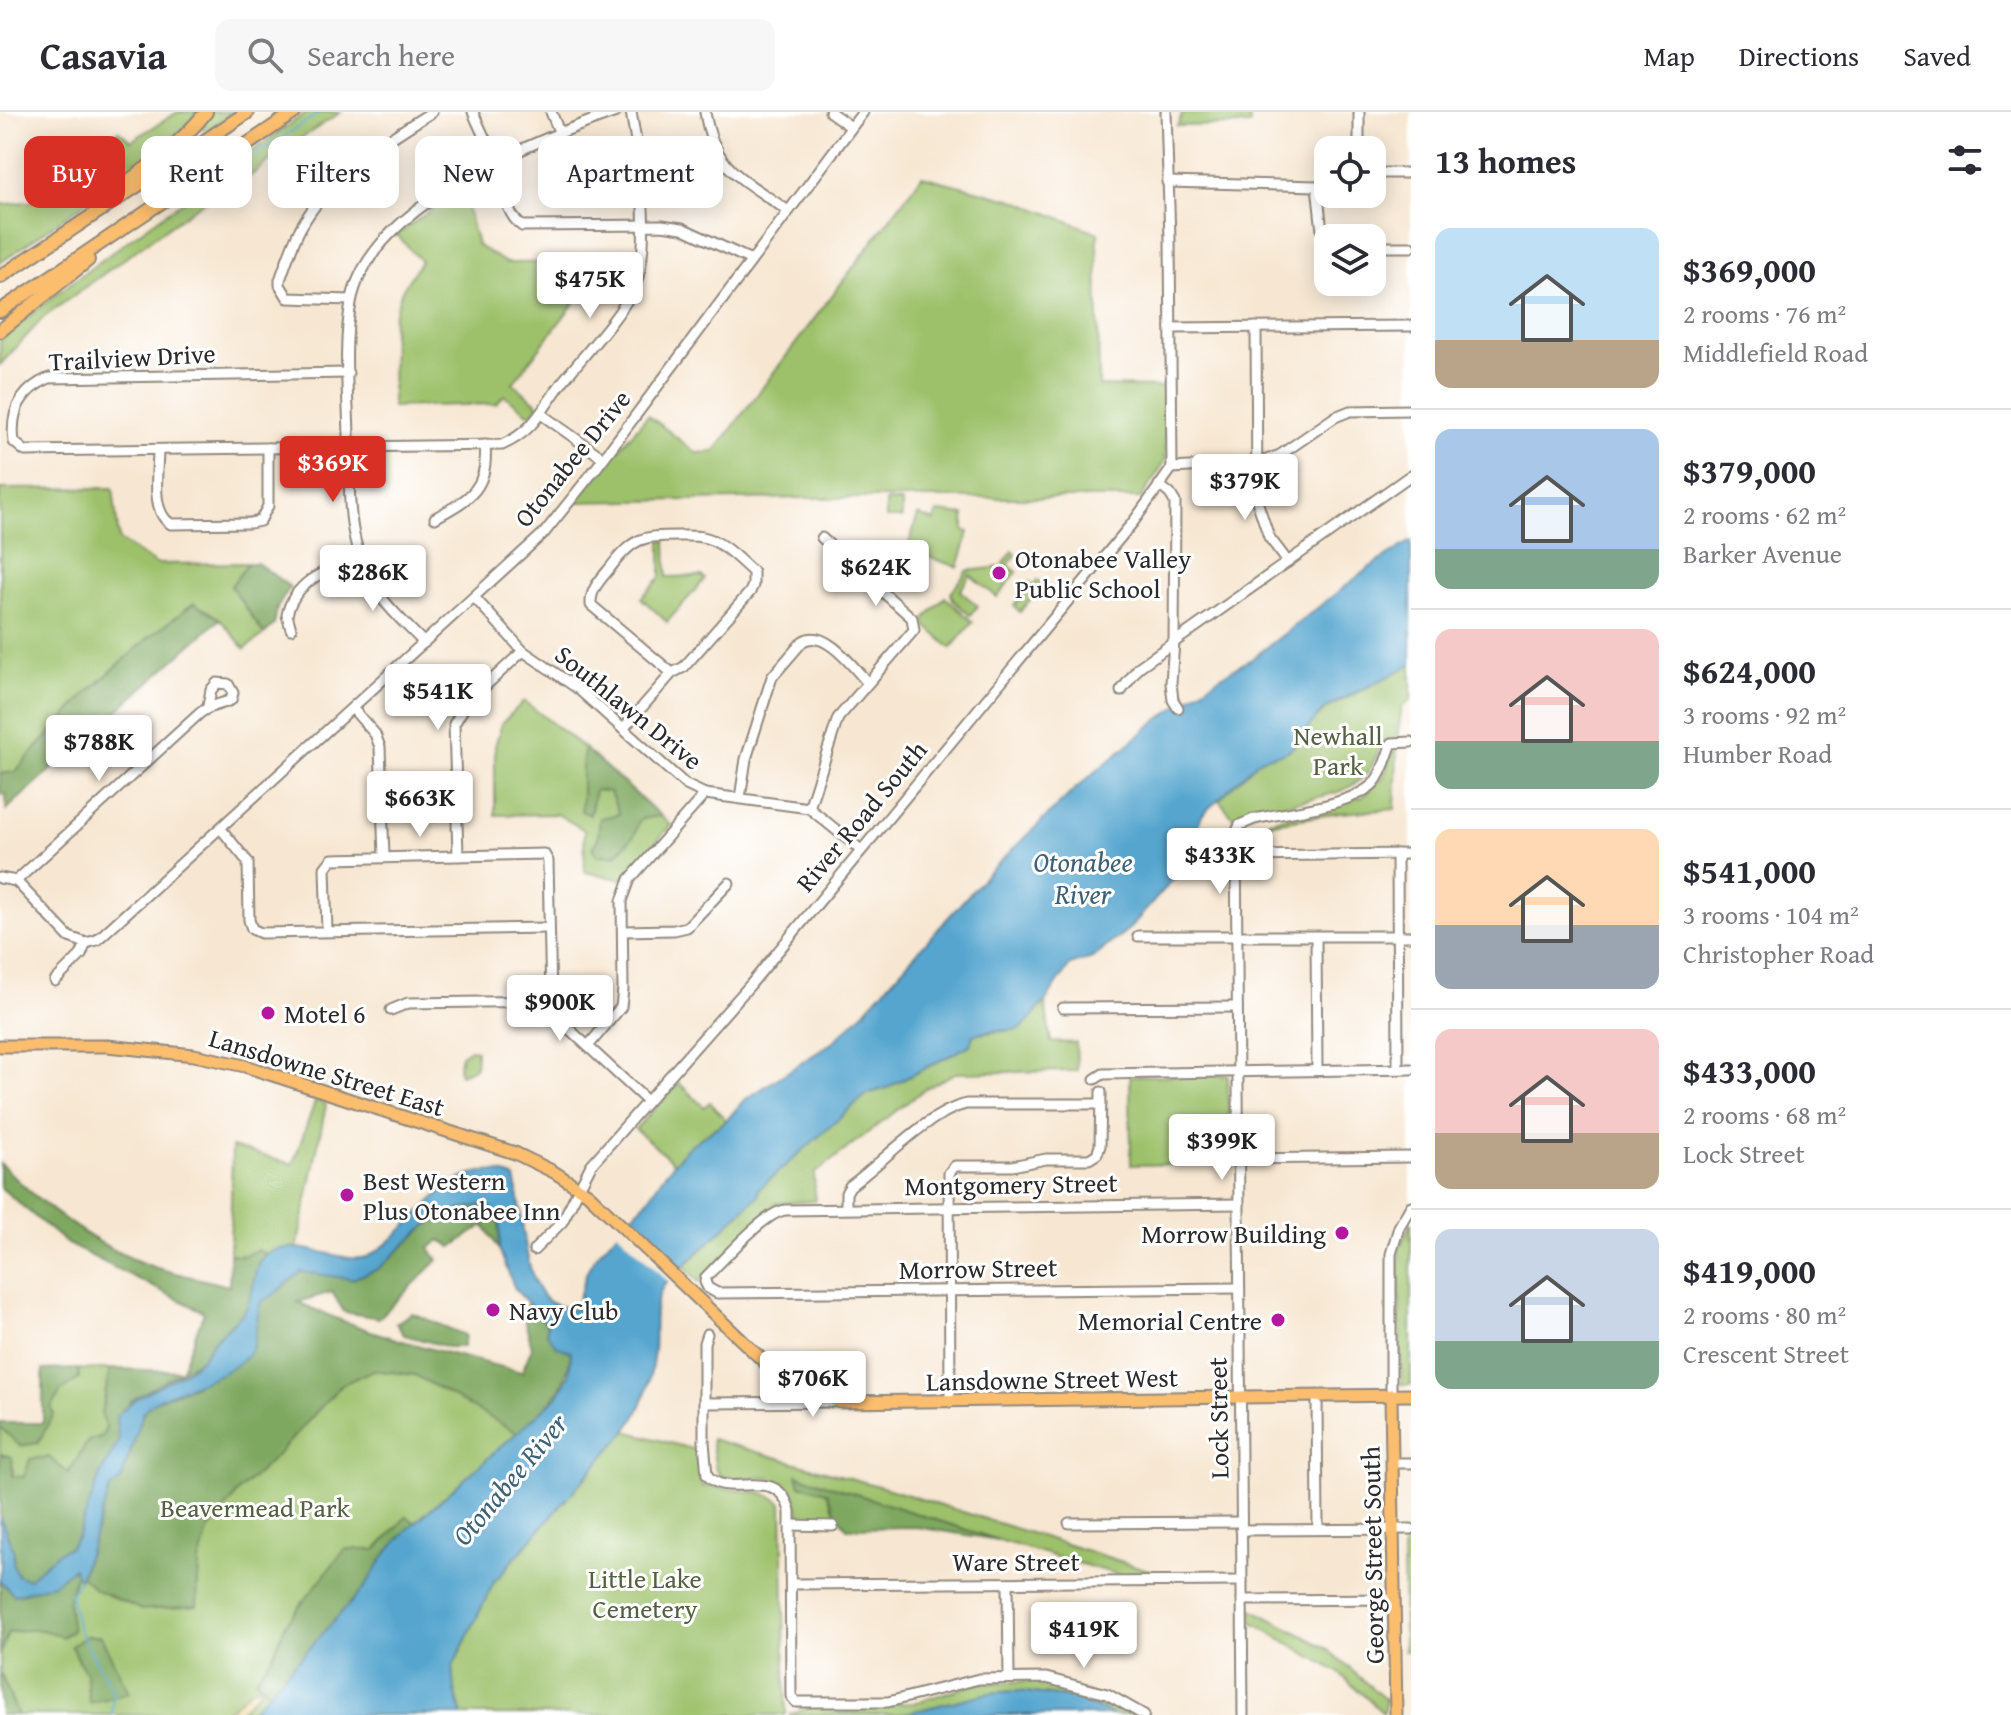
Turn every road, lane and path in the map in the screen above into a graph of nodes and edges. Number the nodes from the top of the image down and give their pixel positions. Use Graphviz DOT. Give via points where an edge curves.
graph roads {
  1 [pos="206,112"];
  2 [pos="248,112"];
  3 [pos="295,112"];
  4 [pos="432,112"];
  5 [pos="473,112"];
  6 [pos="551,112"];
  7 [pos="616,112"];
  8 [pos="631,112"];
  9 [pos="705,112"];
  10 [pos="830,112"];
  11 [pos="863,112"];
  12 [pos="1166,112"];
  13 [pos="1359,112"];
  14 [pos="851,127"];
  15 [pos="560,134"];
  16 [pos="483,136"];
  17 [pos="1359,136"];
  18 [pos="252,141"];
  19 [pos="522,151"];
  20 [pos="1386,173"];
  21 [pos="1411,173"];
  22 [pos="1167,182"];
  23 [pos="1314,185"];
  24 [pos="152,208"];
  25 [pos="162,208"];
  26 [pos="420,208"];
  27 [pos="509,208"];
  28 [pos="788,211"];
  29 [pos="644,226"];
  30 [pos="58,238"];
  31 [pos="1386,247"];
  32 [pos="1411,247"];
  33 [pos="751,260"];
  34 [pos="0,277"];
  35 [pos="351,300"];
  36 [pos="0,311"];
  37 [pos="1411,326"];
  38 [pos="1256,327"];
  39 [pos="1171,328"];
  40 [pos="0,331"];
  41 [pos="348,373"];
  42 [pos="1411,410"];
  43 [pos="541,414"];
  44 [pos="485,445"];
  45 [pos="349,446"];
  46 [pos="268,448"];
  47 [pos="158,450"];
  48 [pos="603,458"];
  49 [pos="1258,463"];
  50 [pos="1172,468"];
  51 [pos="1411,475"];
  52 [pos="1159,485"];
  53 [pos="435,518"];
  54 [pos="822,538"];
  55 [pos="358,557"];
  56 [pos="1288,562"];
  57 [pos="474,597"];
  58 [pos="291,629"];
  59 [pos="1174,642"];
  60 [pos="424,643"];
  61 [pos="523,651"];
  62 [pos="672,673"];
  63 [pos="867,682"];
  64 [pos="1121,691"];
  65 [pos="208,706"];
  66 [pos="352,708"];
  67 [pos="1178,708"];
  68 [pos="623,729"];
  69 [pos="1411,742"];
  70 [pos="705,794"];
  71 [pos="740,798"];
  72 [pos="809,808"];
  73 [pos="221,829"];
  74 [pos="861,850"];
  75 [pos="1397,854"];
  76 [pos="1411,854"];
  77 [pos="458,855"];
  78 [pos="384,856"];
  79 [pos="1236,856"];
  80 [pos="0,878"];
  81 [pos="16,881"];
  82 [pos="729,883"];
  83 [pos="548,928"];
  84 [pos="327,931"];
  85 [pos="623,931"];
  86 [pos="1138,936"];
  87 [pos="1236,936"];
  88 [pos="1397,936"];
  89 [pos="1411,936"];
  90 [pos="1316,937"];
  91 [pos="86,943"];
  92 [pos="55,981"];
  93 [pos="551,1001"];
  94 [pos="1237,1007"];
  95 [pos="1063,1008"];
  96 [pos="391,1010"];
  97 [pos="0,1046"];
  98 [pos="588,1046"];
  99 [pos="1317,1069"];
  100 [pos="1398,1069"];
  101 [pos="1411,1069"];
  102 [pos="1237,1070"];
  103 [pos="1095,1079"];
  104 [pos="1101,1092"];
  105 [pos="647,1101"];
  106 [pos="1101,1104"];
  107 [pos="1411,1157"];
  108 [pos="1238,1159"];
  109 [pos="581,1188"];
  110 [pos="1239,1204"];
  111 [pos="1411,1206"];
  112 [pos="846,1207"];
  113 [pos="948,1207"];
  114 [pos="617,1220"];
  115 [pos="534,1250"];
  116 [pos="1239,1288"];
  117 [pos="949,1291"];
  118 [pos="717,1293"];
  119 [pos="707,1334"];
  120 [pos="797,1386"];
  121 [pos="1391,1395"];
  122 [pos="1411,1395"];
  123 [pos="1317,1398"];
  124 [pos="1240,1399"];
  125 [pos="840,1402"];
  126 [pos="950,1402"];
  127 [pos="705,1403"];
  128 [pos="786,1403"];
  129 [pos="1393,1463"];
  130 [pos="1411,1463"];
  131 [pos="1069,1523"];
  132 [pos="790,1525"];
  133 [pos="833,1526"];
  134 [pos="1241,1526"];
  135 [pos="1318,1529"];
  136 [pos="1394,1529"];
  137 [pos="1411,1529"];
  138 [pos="1242,1581"];
  139 [pos="791,1584"];
  140 [pos="1008,1584"];
  141 [pos="1395,1599"];
  142 [pos="1242,1600"];
  143 [pos="1009,1678"];
  144 [pos="1144,1715"];
  145 [pos="1243,1715"];
  146 [pos="1396,1715"];
  1 -- 30 [label="highway" via="158,160"];
  2 -- 30 [label="highway"];
  3 -- 18 [label="highway"];
  4 -- 35 [label="street" via="341,176 294,241 280,280 288,298"];
  5 -- 16 [label="street"];
  6 -- 15 [label="street"];
  7 -- 15 [label="street"];
  8 -- 29 [label="street, Trailview Drive"];
  9 -- 28 [label="street" via="723,162"];
  10 -- 14 [label="street"];
  11 -- 14 [label="street, Otonabee Drive"];
  12 -- 22 [label="street"];
  13 -- 17 [label="street"];
  14 -- 28 [label="street, Otonabee Drive"];
  15 -- 19 [label="street"];
  20 -- 21 [label="street"];
  22 -- 23 [label="street"];
  22 -- 39 [label="street"];
  24 -- 36 [label="highway"];
  25 -- 40 [label="highway"];
  26 -- 35 [label="street" via="396,225 372,255"];
  27 -- 29 [label="street" via="522,226"];
  28 -- 33 [label="street, Otonabee Drive"];
  29 -- 33 [label="street" via="682,228"];
  29 -- 43 [label="street, Trailview Drive" via="633,289"];
  30 -- 34 [label="highway"];
  31 -- 32 [label="street"];
  33 -- 48 [label="street, Otonabee Drive"];
  35 -- 41 [label="street"];
  37 -- 38 [label="street"];
  38 -- 39 [label="street"];
  38 -- 49 [label="street"];
  39 -- 50 [label="street"];
  41 -- 45 [label="street"];
  41 -- 47 [label="street, Trailview Drive" via="49,378 21,397 15,412 14,442 25,451"];
  42 -- 49 [label="street" via="1350,411"];
  43 -- 44 [label="street, Trailview Drive" via="519,438"];
  43 -- 48 [label="street"];
  44 -- 45 [label="street, Trailview Drive"];
  44 -- 53 [label="street" via="478,488"];
  45 -- 46 [label="street, Trailview Drive"];
  45 -- 55 [label="street" via="349,508"];
  46 -- 47 [label="street, Trailview Drive"];
  46 -- 47 [label="street" via="268,506 260,521 250,523 166,522 159,510"];
  48 -- 57 [label="street, Otonabee Drive" via="545,532"];
  49 -- 50 [label="street"];
  49 -- 56 [label="street" via="1257,501 1263,525"];
  50 -- 52 [label="street, River Road South"];
  51 -- 56 [label="street"];
  52 -- 59 [label="street" via="1175,502"];
  52 -- 74 [label="street, River Road South"];
  54 -- 63 [label="street" via="912,618 914,630"];
  55 -- 58 [label="street" via="325,570 299,590 287,615"];
  55 -- 60 [label="street" via="383,600"];
  56 -- 59 [label="street"];
  57 -- 60 [label="street, Otonabee Drive"];
  57 -- 61 [label="street, Southlawn Drive"];
  59 -- 64 [label="street" via="1139,667"];
  59 -- 67 [label="street" via="1171,683"];
  60 -- 66 [label="street, Otonabee Drive"];
  61 -- 68 [label="street, Southlawn Drive" via="577,688"];
  61 -- 77 [label="street" via="467,703 454,724"];
  62 -- 62 [label="street" via="684,667 753,585 753,572 716,541 700,536 647,536 635,542 591,596 591,605"];
  62 -- 68 [label="street"];
  63 -- 71 [label="street" via="821,639 803,641 772,677 746,759"];
  63 -- 72 [label="street" via="838,718"];
  65 -- 81 [label="street"];
  66 -- 73 [label="street, Otonabee Drive"];
  66 -- 78 [label="street" via="380,747"];
  68 -- 70 [label="street, Southlawn Drive" via="686,785"];
  69 -- 79 [label="street, Lock Street" via="1392,743 1375,781 1362,793 1240,825"];
  70 -- 71 [label="street, Southlawn Drive"];
  70 -- 85 [label="street" via="630,879 622,901"];
  71 -- 72 [label="street, Southlawn Drive"];
  72 -- 74 [label="street"];
  73 -- 84 [label="street" via="248,862 252,929"];
  73 -- 91 [label="street, Otonabee Drive" via="97,940"];
  74 -- 105 [label="street, River Road South"];
  75 -- 76 [label="street"];
  75 -- 79 [label="street"];
  75 -- 88 [label="street"];
  77 -- 78 [label="street"];
  77 -- 83 [label="street" via="544,854 549,866"];
  78 -- 84 [label="street" via="332,859 325,868"];
  79 -- 87 [label="street, Lock Street"];
  80 -- 81 [label="street"];
  81 -- 91 [label="street" via="69,937"];
  82 -- 85 [label="street" via="687,927"];
  83 -- 84 [label="street"];
  83 -- 93 [label="street"];
  85 -- 98 [label="street" via="621,1007"];
  86 -- 87 [label="street"];
  87 -- 90 [label="street"];
  87 -- 94 [label="street, Lock Street"];
  88 -- 89 [label="street"];
  88 -- 90 [label="street"];
  88 -- 100 [label="street"];
  90 -- 99 [label="street"];
  91 -- 92 [label="street, Otonabee Drive"];
  93 -- 96 [label="street" via="408,1003"];
  93 -- 98 [label="street" via="554,1015"];
  94 -- 95 [label="street"];
  94 -- 102 [label="street, Lock Street"];
  97 -- 109 [label="main road, Lansdowne Street East" via="107,1046 213,1058 515,1153"];
  98 -- 105 [label="street"];
  99 -- 100 [label="street"];
  99 -- 102 [label="street"];
  100 -- 101 [label="street"];
  102 -- 103 [label="street" via="1103,1074"];
  102 -- 108 [label="street, Lock Street"];
  104 -- 106 [label="street"];
  105 -- 109 [label="street, River Road South" via="591,1165"];
  106 -- 112 [label="street" via="954,1107 850,1186"];
  106 -- 113 [label="street" via="1097,1154 1012,1166 955,1166 949,1173"];
  107 -- 108 [label="street"];
  108 -- 110 [label="street, Lock Street"];
  109 -- 114 [label="main road, Lansdowne Street East"];
  109 -- 115 [label="street, River Road South" via="562,1222"];
  110 -- 113 [label="street, Montgomery Street"];
  110 -- 116 [label="street, Lock Street"];
  111 -- 121 [label="street" via="1391,1254"];
  112 -- 113 [label="street, Montgomery Street"];
  112 -- 118 [label="street, Montgomery Street" via="772,1215 706,1277 708,1288"];
  113 -- 117 [label="street"];
  114 -- 120 [label="main road, Lansdowne Street West" via="773,1370"];
  116 -- 117 [label="street, Morrow Street"];
  116 -- 124 [label="street, Lock Street"];
  117 -- 118 [label="street, Morrow Street"];
  117 -- 126 [label="street"];
  119 -- 127 [label="street"];
  120 -- 125 [label="main road, Lansdowne Street West"];
  120 -- 128 [label="street"];
  121 -- 122 [label="main road, Lansdowne Street West"];
  121 -- 123 [label="main road, Lansdowne Street West"];
  121 -- 129 [label="main road, George Street South"];
  123 -- 124 [label="main road, Lansdowne Street West"];
  123 -- 135 [label="street"];
  124 -- 126 [label="main road, Lansdowne Street West"];
  124 -- 134 [label="street, Lock Street"];
  125 -- 126 [label="main road, Lansdowne Street West"];
  125 -- 128 [label="street"];
  127 -- 128 [label="street"];
  127 -- 132 [label="street" via="705,1467 710,1479 775,1488 788,1504"];
  129 -- 130 [label="street"];
  129 -- 136 [label="main road, George Street South"];
  131 -- 134 [label="street"];
  132 -- 133 [label="street"];
  132 -- 139 [label="street"];
  134 -- 135 [label="street"];
  134 -- 138 [label="street, Lock Street"];
  135 -- 136 [label="street"];
  136 -- 137 [label="street"];
  136 -- 141 [label="main road, George Street South"];
  138 -- 140 [label="street, Ware Street"];
  138 -- 142 [label="street, Lock Street"];
  139 -- 140 [label="street, Ware Street"];
  139 -- 143 [label="street" via="791,1696 796,1702 888,1702 979,1679"];
  140 -- 143 [label="street"];
  141 -- 142 [label="street"];
  141 -- 146 [label="main road, George Street South"];
  142 -- 145 [label="street, Lock Street"];
  143 -- 144 [label="street" via="1046,1678 1092,1689"];
}
